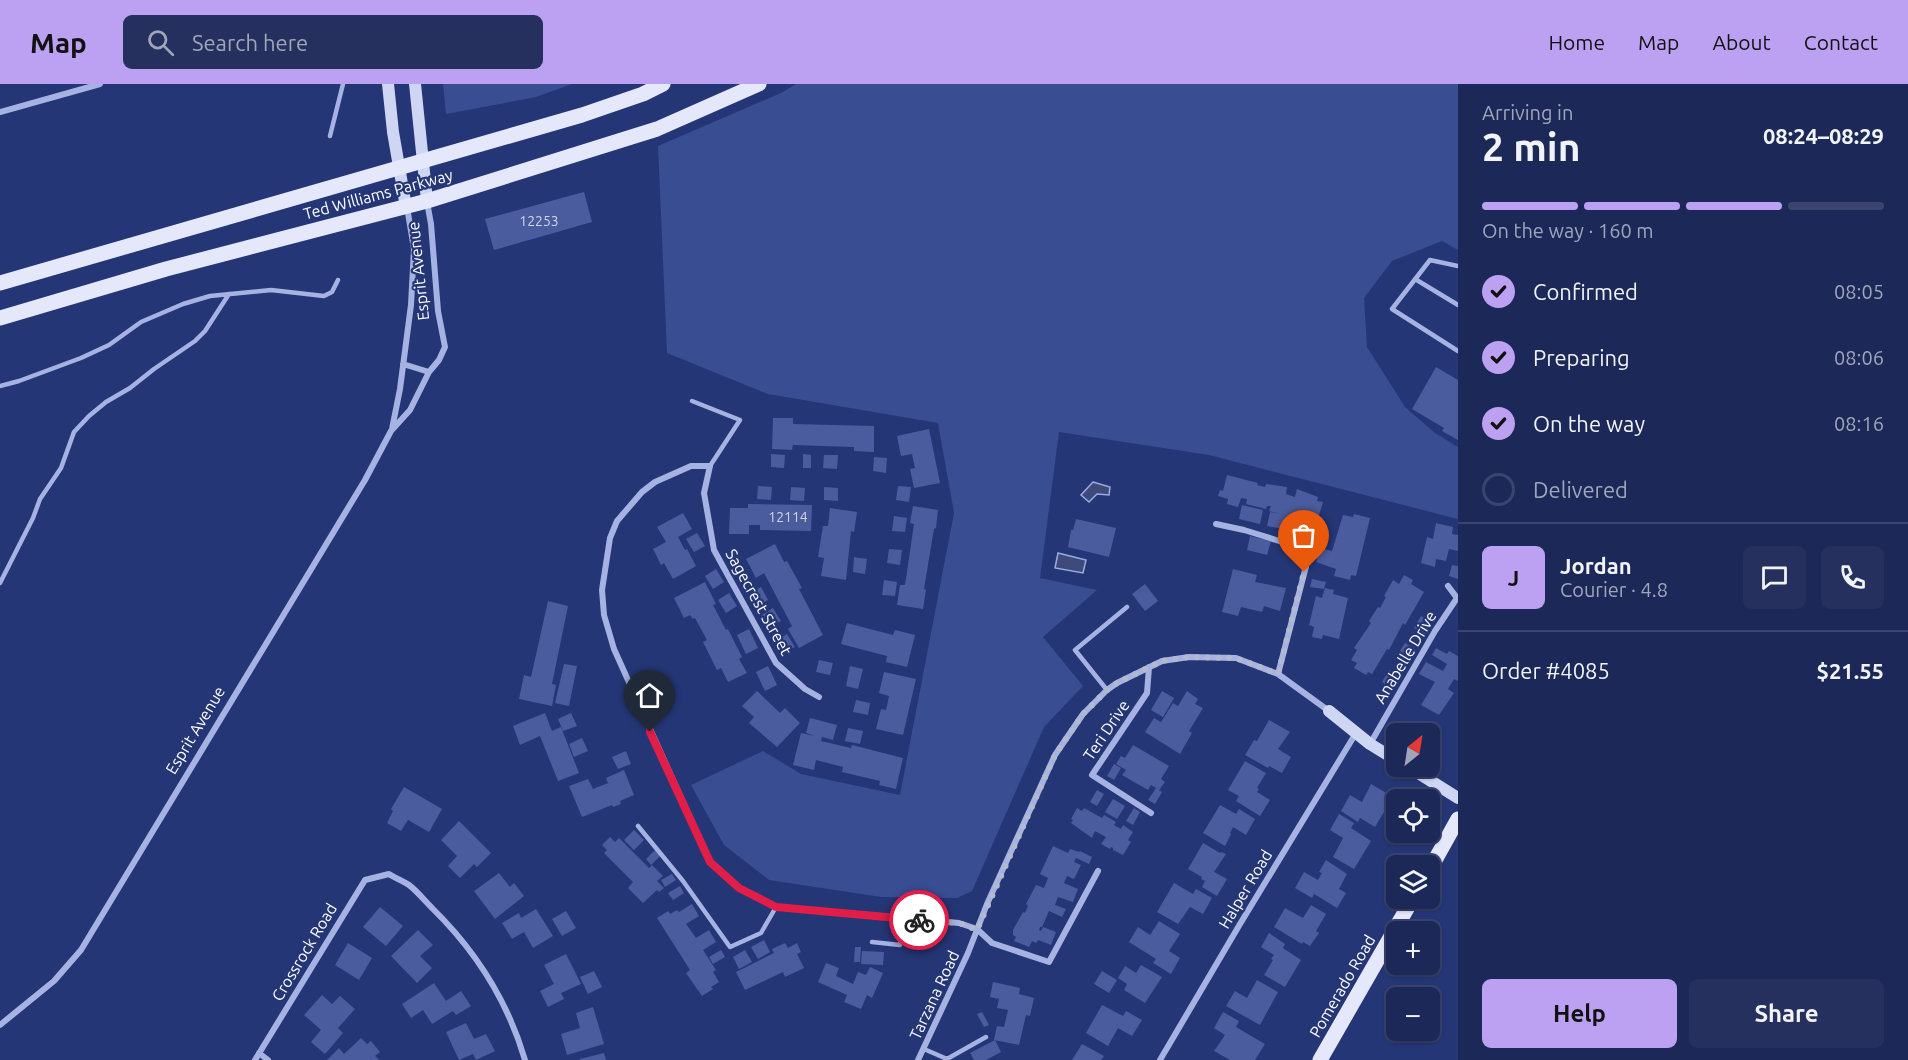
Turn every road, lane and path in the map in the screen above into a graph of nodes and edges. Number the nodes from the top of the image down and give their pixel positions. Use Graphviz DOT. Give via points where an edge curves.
graph roads {
  1 [pos="100,84"];
  2 [pos="343,84"];
  3 [pos="388,84"];
  4 [pos="415,84"];
  5 [pos="663,84"];
  6 [pos="759,84"];
  7 [pos="0,112"];
  8 [pos="330,136"];
  9 [pos="423,162"];
  10 [pos="399,169"];
  11 [pos="427,201"];
  12 [pos="406,207"];
  13 [pos="1458,266"];
  14 [pos="1415,279"];
  15 [pos="338,280"];
  16 [pos="0,283"];
  17 [pos="229,294"];
  18 [pos="1458,304"];
  19 [pos="0,318"];
  20 [pos="1458,351"];
  21 [pos="403,364"];
  22 [pos="429,372"];
  23 [pos="0,386"];
  24 [pos="692,401"];
  25 [pos="391,431"];
  26 [pos="710,466"];
  27 [pos="1216,524"];
  28 [pos="0,583"];
  29 [pos="1448,586"];
  30 [pos="1127,607"];
  31 [pos="1149,668"];
  32 [pos="1278,674"];
  33 [pos="1107,690"];
  34 [pos="819,697"];
  35 [pos="1329,711"];
  36 [pos="1356,733"];
  37 [pos="1370,744"];
  38 [pos="1386,754"];
  39 [pos="1425,777"];
  40 [pos="1458,798"];
  41 [pos="1151,813"];
  42 [pos="1458,819"];
  43 [pos="638,826"];
  44 [pos="1438,855"];
  45 [pos="1098,871"];
  46 [pos="776,907"];
  47 [pos="1407,909"];
  48 [pos="903,918"];
  49 [pos="977,930"];
  50 [pos="872,942"];
  51 [pos="0,1025"];
  52 [pos="986,1037"];
  53 [pos="924,1049"];
  54 [pos="259,1053"];
  55 [pos="255,1060"];
  56 [pos="268,1060"];
  57 [pos="525,1060"];
  58 [pos="918,1060"];
  59 [pos="1160,1060"];
  60 [pos="1320,1060"];
  1 -- 7 [label="street"];
  2 -- 8 [label="lane"];
  3 -- 10 [label="main road, Esprit Avenue"];
  4 -- 9 [label="main road, Esprit Avenue"];
  5 -- 9 [label="main road, Ted Williams Parkway" via="582,116"];
  6 -- 11 [label="main road, Ted Williams Parkway" via="657,129"];
  9 -- 10 [label="main road, Ted Williams Parkway"];
  9 -- 11 [label="main road, Esprit Avenue"];
  10 -- 12 [label="main road, Esprit Avenue"];
  10 -- 16 [label="main road, Ted Williams Parkway"];
  11 -- 12 [label="main road, Ted Williams Parkway"];
  11 -- 22 [label="street, Esprit Avenue" via="445,346"];
  12 -- 19 [label="main road, Ted Williams Parkway" via="198,260"];
  12 -- 21 [label="street, Esprit Avenue" via="414,249"];
  13 -- 14 [label="lane" via="1430,260"];
  14 -- 18 [label="lane"];
  14 -- 20 [label="lane" via="1392,309"];
  15 -- 17 [label="lane" via="332,292 324,296 272,290"];
  17 -- 23 [label="lane" via="210,296 166,311 81,358"];
  17 -- 28 [label="lane" via="195,341 106,402 74,432 61,468 40,499"];
  21 -- 22 [label="street"];
  21 -- 25 [label="street, Esprit Avenue"];
  22 -- 25 [label="street, Esprit Avenue" via="410,410"];
  24 -- 26 [label="lane" via="740,420"];
  25 -- 51 [label="street, Esprit Avenue" via="81,950 54,981"];
  26 -- 34 [label="street, Sagecrest Street" via="704,493 714,550 776,663"];
  26 -- 46 [label="street" via="691,466 655,482 617,521 610,538 602,590 604,615 614,649 710,862 739,888"];
  27 -- 32 [label="street" via="1305,549 1309,555"];
  29 -- 37 [label="street, Anabelle Drive" via="1457,598"];
  30 -- 33 [label="lane" via="1075,650"];
  31 -- 32 [label="street, Tarzana Road" via="1162,661 1189,657 1236,658"];
  31 -- 33 [label="street, Tarzana Road"];
  31 -- 41 [label="street, Teri Drive" via="1147,693 1092,775"];
  32 -- 35 [label="street, Tarzana Road"];
  33 -- 49 [label="street, Tarzana Road" via="1083,714 1055,755"];
  35 -- 36 [label="main road"];
  36 -- 37 [label="main road"];
  36 -- 59 [label="street, Halper Road"];
  37 -- 38 [label="main road"];
  39 -- 40 [label="main road"];
  42 -- 44 [label="main road"];
  43 -- 46 [label="lane" via="730,946 761,933"];
  45 -- 49 [label="street" via="1049,962 992,943"];
  46 -- 48 [label="street"];
  47 -- 60 [label="main road, Pomerado Road"];
  48 -- 49 [label="street" via="959,923"];
  48 -- 50 [label="lane" via="900,945"];
  49 -- 53 [label="street, Tarzana Road"];
  52 -- 53 [label="lane" via="947,1059"];
  53 -- 58 [label="street, Tarzana Road"];
  54 -- 55 [label="street, Crossrock Road"];
  54 -- 56 [label="street"];
  54 -- 57 [label="street, Crossrock Road" via="365,880 388,874 409,885 475,958 501,999"];
}
